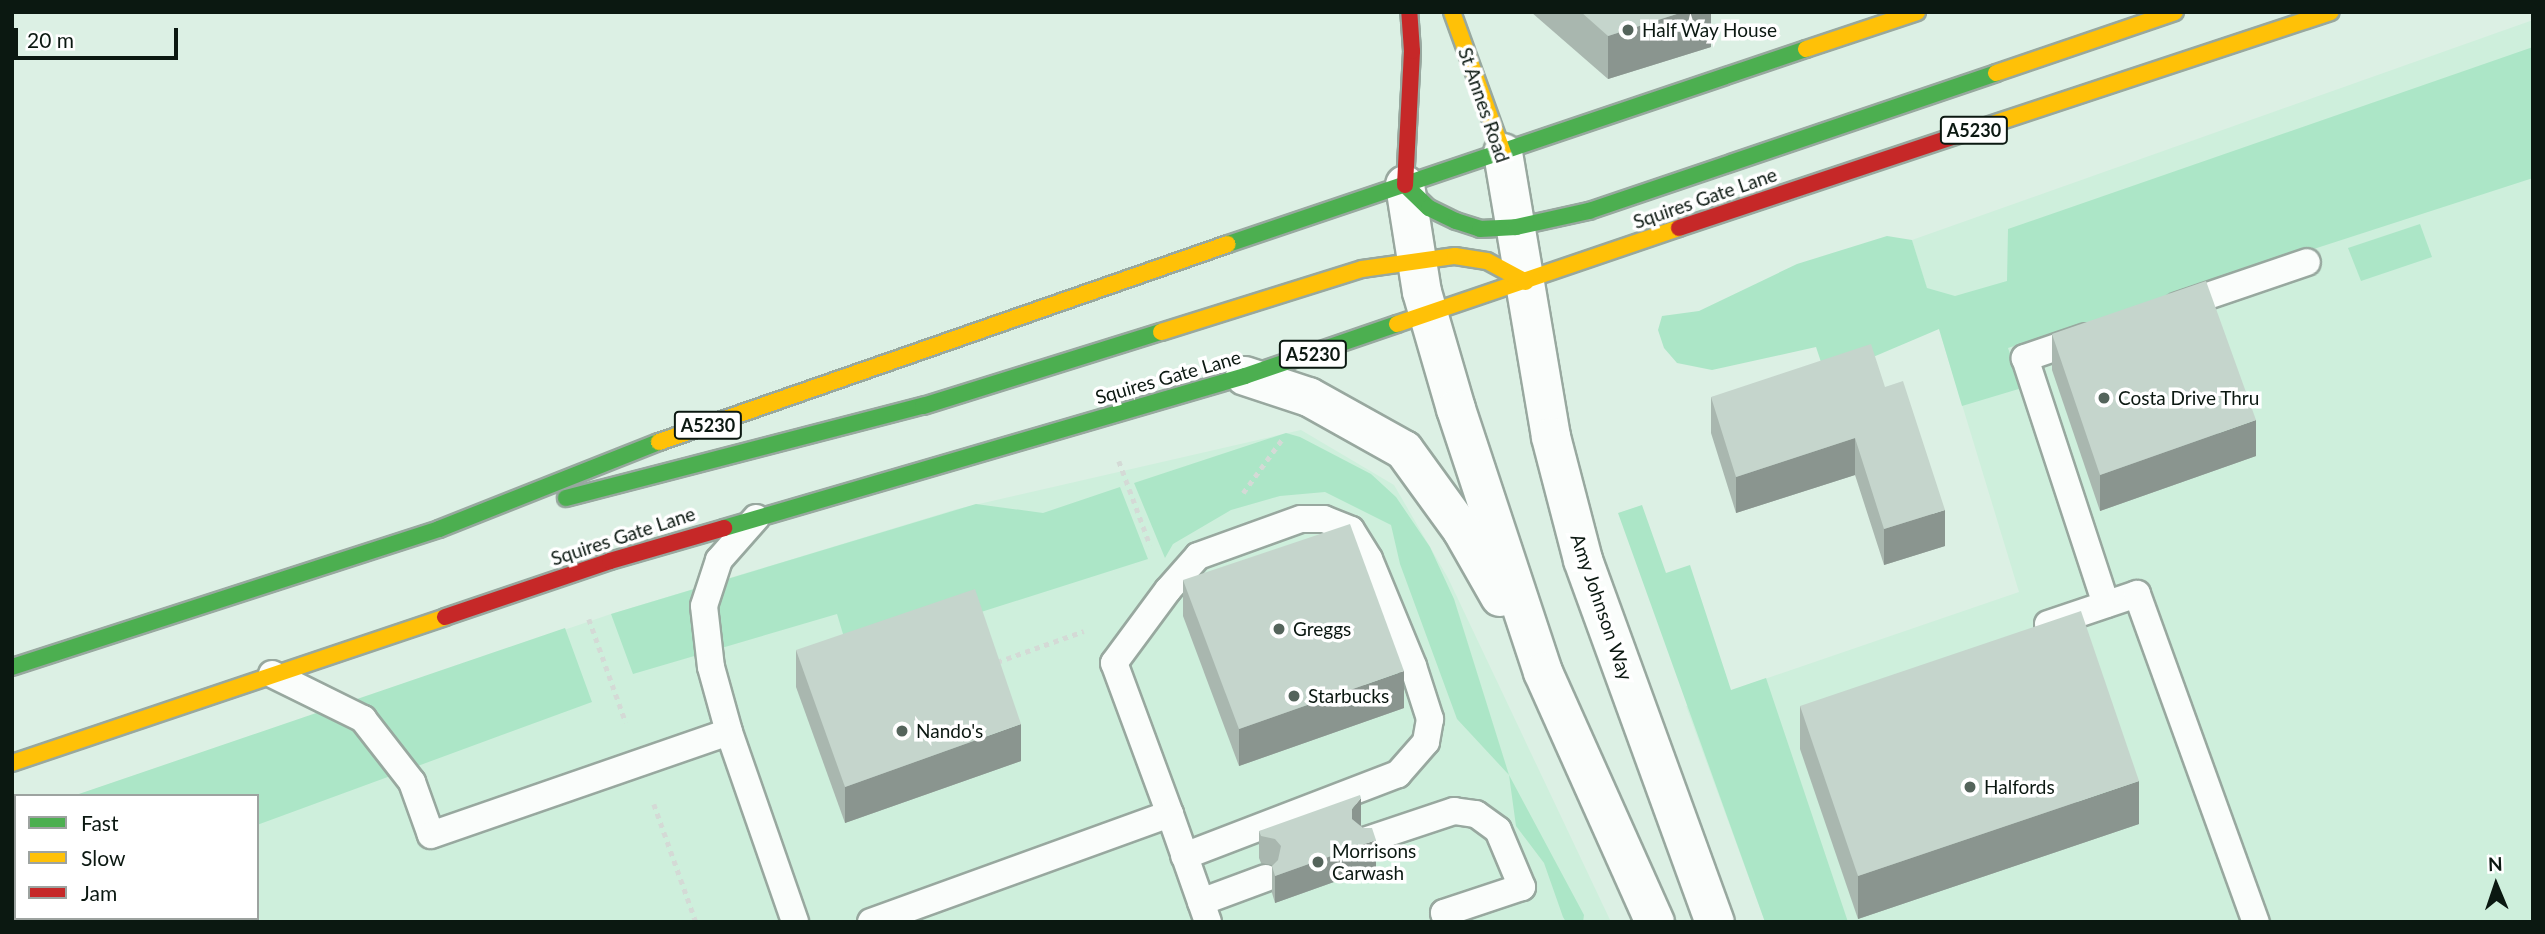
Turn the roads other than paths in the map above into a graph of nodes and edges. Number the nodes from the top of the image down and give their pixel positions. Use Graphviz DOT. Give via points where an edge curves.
graph roads {
  1 [pos="1409,12"];
  2 [pos="1452,12"];
  3 [pos="1917,12"];
  4 [pos="2175,12"];
  5 [pos="2329,12"];
  6 [pos="1503,153"];
  7 [pos="1405,185"];
  8 [pos="1516,226"];
  9 [pos="1416,261"];
  10 [pos="2307,262"];
  11 [pos="1526,282"];
  12 [pos="1429,315"];
  13 [pos="2150,315"];
  14 [pos="2113,328"];
  15 [pos="1245,376"];
  16 [pos="757,517"];
  17 [pos="439,529"];
  18 [pos="2106,604"];
  19 [pos="2024,632"];
  20 [pos="12,667"];
  21 [pos="1542,672"];
  22 [pos="272,674"];
  23 [pos="729,732"];
  24 [pos="12,763"];
  25 [pos="1170,814"];
  26 [pos="1367,840"];
  27 [pos="1184,856"];
  28 [pos="1266,877"];
  29 [pos="1205,912"];
  30 [pos="1438,919"];
  31 [pos="795,922"];
  32 [pos="872,922"];
  33 [pos="1655,922"];
  34 [pos="1715,922"];
  35 [pos="2256,922"];
  1 -- 7 [label="main road" via="1412,51"];
  2 -- 6 [label="main road, St Annes Road"];
  3 -- 6 [label="main road, A5230"];
  4 -- 8 [label="main road" via="1628,199"];
  5 -- 11 [label="main road, Squires Gate Lane / A5230"];
  6 -- 7 [label="main road, A5230"];
  6 -- 8 [label="street, St Annes Road"];
  7 -- 8 [label="main road" via="1429,208 1456,221 1480,229"];
  7 -- 9 [label="street"];
  7 -- 17 [label="main road, A5230" via="604,461"];
  8 -- 11 [label="street, St Annes Road"];
  9 -- 11 [label="main road" via="1455,256 1487,261"];
  9 -- 12 [label="street"];
  9 -- 17 [label="main road" via="1337,277 923,406"];
  10 -- 13 [label="lane"];
  11 -- 12 [label="main road, Squires Gate Lane / A5230"];
  11 -- 34 [label="street, Amy Johnson Way" via="1551,437 1583,561"];
  12 -- 15 [label="main road, Squires Gate Lane / A5230"];
  12 -- 21 [label="street"];
  14 -- 18 [label="lane" via="2025,358"];
  15 -- 16 [label="main road, Squires Gate Lane / A5230"];
  15 -- 21 [label="street" via="1309,397 1404,450 1462,530"];
  16 -- 22 [label="main road, Squires Gate Lane / A5230"];
  16 -- 23 [label="lane" via="719,560 704,606 711,667"];
  17 -- 20 [label="main road, A5230"];
  18 -- 19 [label="lane"];
  18 -- 35 [label="lane" via="2137,594"];
  21 -- 33 [label="street"];
  22 -- 23 [label="lane" via="363,719 412,782 431,835"];
  22 -- 24 [label="main road, Squires Gate Lane / A5230"];
  23 -- 31 [label="lane"];
  25 -- 27 [label="lane"];
  25 -- 27 [label="lane" via="1114,663 1198,556 1301,519 1324,519 1351,530 1369,559 1413,666 1430,719 1426,742 1398,774"];
  25 -- 32 [label="lane"];
  26 -- 30 [label="lane" via="1454,811 1476,814 1498,830 1522,887"];
  27 -- 29 [label="lane"];
  28 -- 29 [label="lane"];
}
